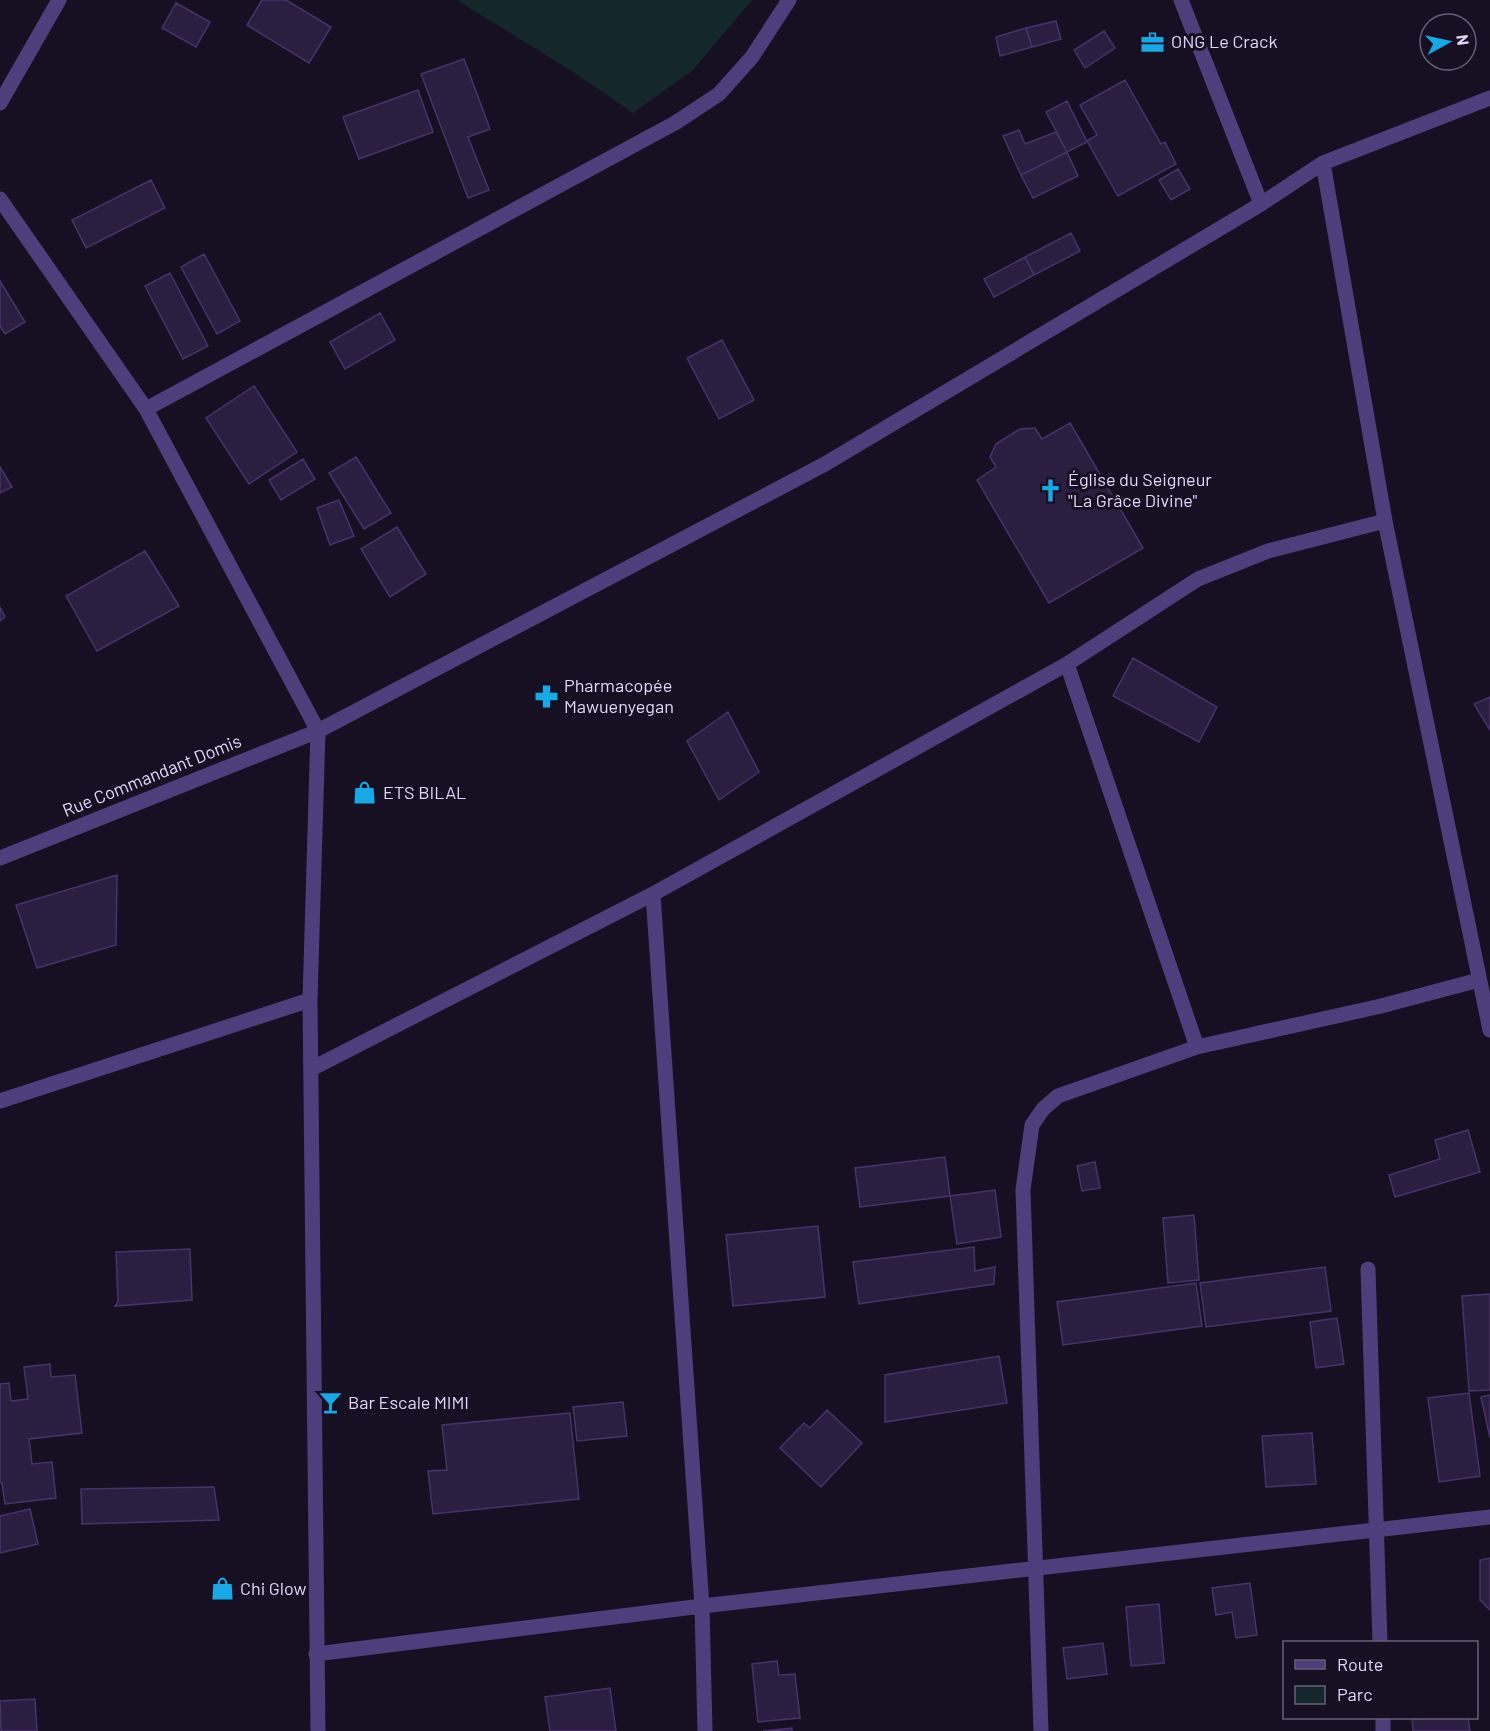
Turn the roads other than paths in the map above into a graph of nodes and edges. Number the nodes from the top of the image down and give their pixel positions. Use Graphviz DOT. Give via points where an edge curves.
graph roads {
  1 [pos="59,0"];
  2 [pos="789,0"];
  3 [pos="1181,0"];
  4 [pos="1490,98"];
  5 [pos="0,103"];
  6 [pos="1323,163"];
  7 [pos="0,199"];
  8 [pos="1261,204"];
  9 [pos="147,410"];
  10 [pos="1385,521"];
  11 [pos="1067,664"];
  12 [pos="318,731"];
  13 [pos="0,858"];
  14 [pos="653,894"];
  15 [pos="1479,980"];
  16 [pos="310,1000"];
  17 [pos="1490,1030"];
  18 [pos="1197,1047"];
  19 [pos="310,1069"];
  20 [pos="0,1101"];
  21 [pos="1368,1269"];
  22 [pos="1490,1517"];
  23 [pos="1377,1530"];
  24 [pos="1035,1569"];
  25 [pos="702,1606"];
  26 [pos="1380,1641"];
  27 [pos="316,1654"];
  28 [pos="318,1731"];
  29 [pos="705,1731"];
  30 [pos="1041,1731"];
  1 -- 5 [label="street"];
  2 -- 9 [label="street" via="752,57 719,93 675,123"];
  3 -- 8 [label="street"];
  4 -- 6 [label="street, Rue Commandant Domis"];
  6 -- 8 [label="street, Rue Commandant Domis"];
  6 -- 10 [label="street"];
  7 -- 9 [label="street"];
  8 -- 12 [label="street, Rue Commandant Domis" via="825,464"];
  9 -- 12 [label="street"];
  10 -- 11 [label="street" via="1268,551 1198,579"];
  10 -- 15 [label="street"];
  11 -- 14 [label="street"];
  11 -- 18 [label="street"];
  12 -- 13 [label="street, Rue Commandant Domis"];
  12 -- 16 [label="street"];
  14 -- 19 [label="street"];
  14 -- 25 [label="street"];
  15 -- 17 [label="street"];
  15 -- 18 [label="street"];
  16 -- 19 [label="street"];
  16 -- 20 [label="street"];
  18 -- 24 [label="street" via="1058,1096 1032,1125 1023,1190"];
  19 -- 27 [label="street"];
  21 -- 23 [label="street"];
  22 -- 23 [label="street"];
  23 -- 24 [label="street"];
  23 -- 26 [label="street"];
  24 -- 25 [label="street"];
  24 -- 30 [label="street"];
  25 -- 27 [label="street"];
  25 -- 29 [label="street"];
  27 -- 28 [label="street"];
}
